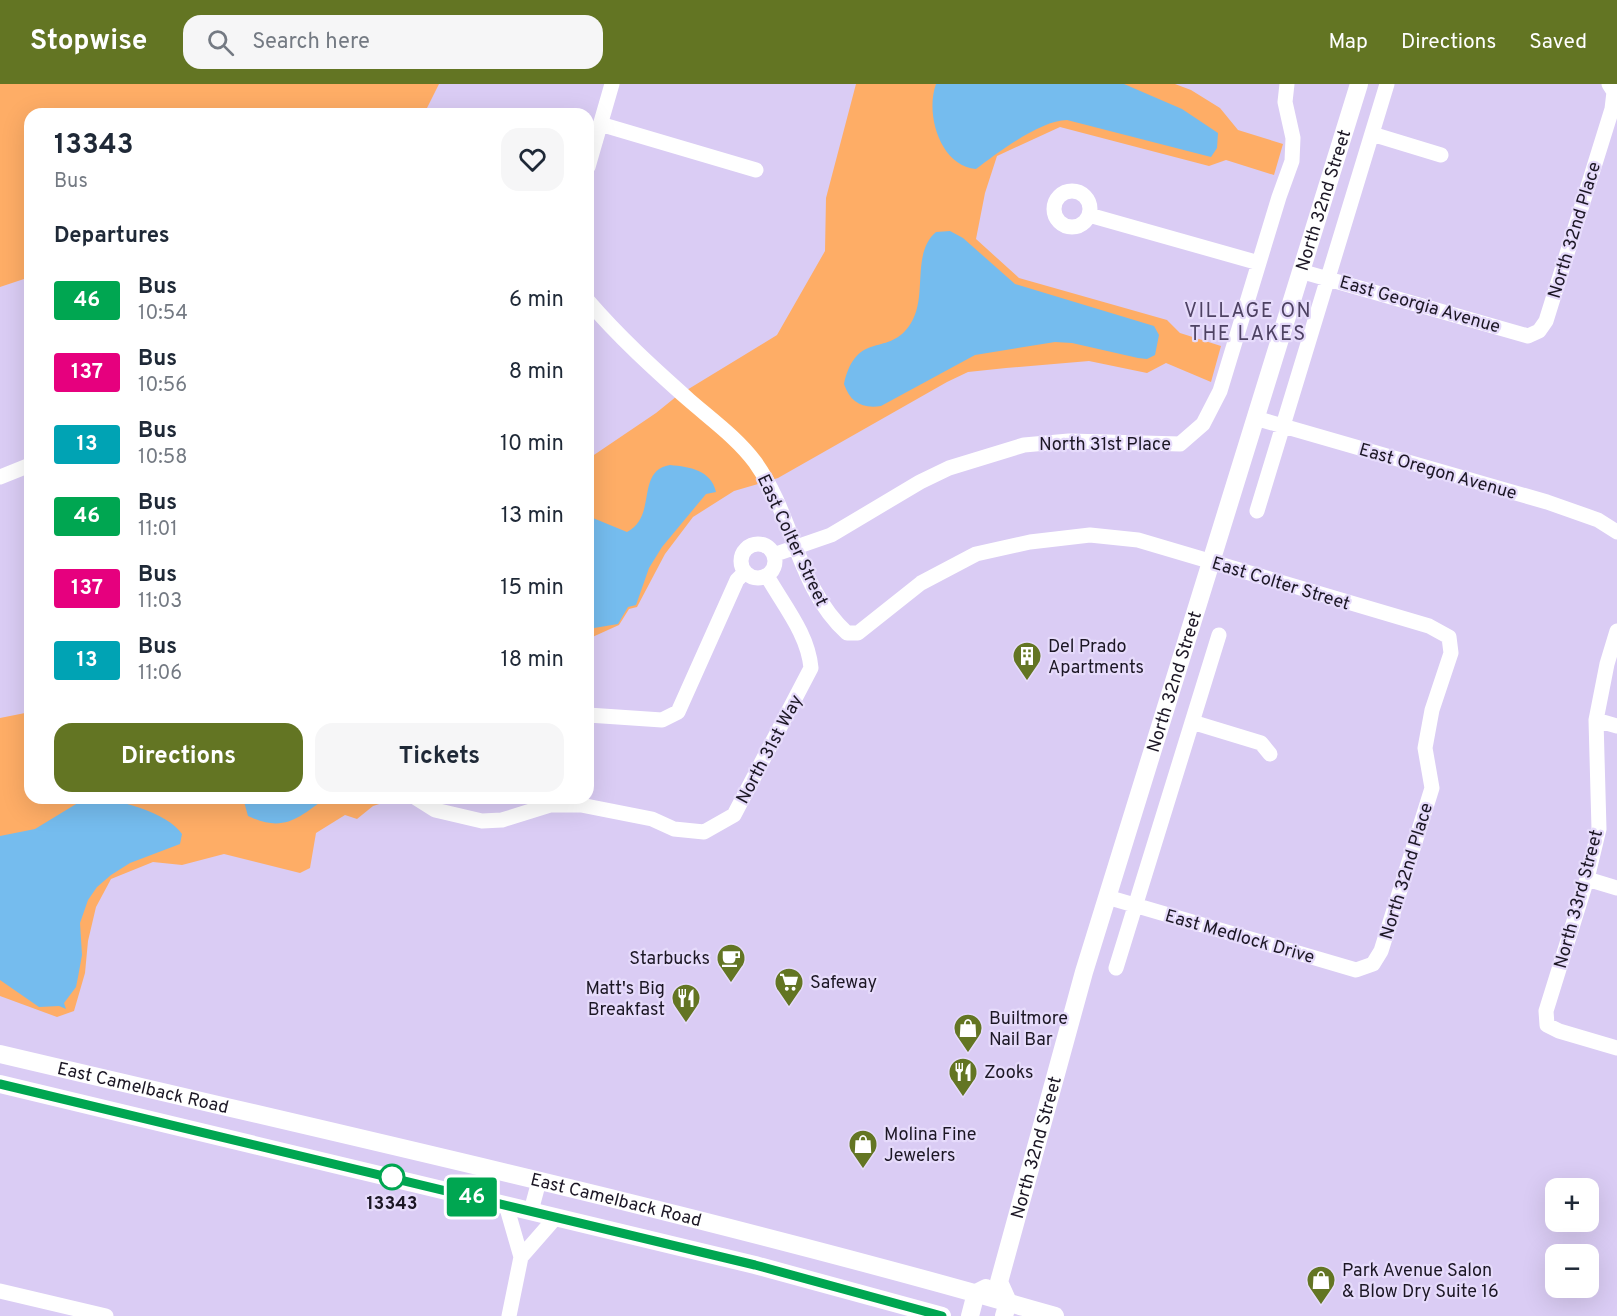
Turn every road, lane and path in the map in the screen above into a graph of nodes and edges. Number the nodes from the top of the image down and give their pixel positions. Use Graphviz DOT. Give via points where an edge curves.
graph roads {
  1 [pos="612,84"];
  2 [pos="1287,84"];
  3 [pos="1359,84"];
  4 [pos="1388,84"];
  5 [pos="1612,88"];
  6 [pos="600,124"];
  7 [pos="1372,134"];
  8 [pos="594,146"];
  9 [pos="1440,155"];
  10 [pos="756,170"];
  11 [pos="1089,215"];
  12 [pos="1259,263"];
  13 [pos="1300,271"];
  14 [pos="1328,278"];
  15 [pos="594,308"];
  16 [pos="1539,331"];
  17 [pos="1255,418"];
  18 [pos="1283,426"];
  19 [pos="24,467"];
  20 [pos="0,477"];
  21 [pos="1257,511"];
  22 [pos="1617,532"];
  23 [pos="796,548"];
  24 [pos="776,554"];
  25 [pos="1211,562"];
  26 [pos="745,572"];
  27 [pos="767,576"];
  28 [pos="1617,631"];
  29 [pos="1219,635"];
  30 [pos="1449,637"];
  31 [pos="594,715"];
  32 [pos="1596,720"];
  33 [pos="1192,722"];
  34 [pos="1617,726"];
  35 [pos="1270,754"];
  36 [pos="426,804"];
  37 [pos="542,804"];
  38 [pos="569,804"];
  39 [pos="1587,879"];
  40 [pos="1617,888"];
  41 [pos="1107,897"];
  42 [pos="1135,905"];
  43 [pos="1373,964"];
  44 [pos="1116,968"];
  45 [pos="1617,1048"];
  46 [pos="1,1057"];
  47 [pos="0,1084"];
  48 [pos="333,1133"];
  49 [pos="326,1162"];
  50 [pos="539,1181"];
  51 [pos="506,1205"];
  52 [pos="531,1211"];
  53 [pos="556,1217"];
  54 [pos="762,1236"];
  55 [pos="521,1257"];
  56 [pos="755,1265"];
  57 [pos="999,1281"];
  58 [pos="0,1291"];
  59 [pos="976,1293"];
  60 [pos="1006,1309"];
  61 [pos="106,1316"];
  62 [pos="509,1316"];
  63 [pos="942,1316"];
  64 [pos="970,1316"];
  65 [pos="1054,1316"];
  1 -- 6 [label="street"];
  2 -- 12 [label="street, North 31st Place" via="1285,102 1293,138 1292,161"];
  3 -- 13 [label="main road, North 32nd Street"];
  4 -- 7 [label="street, North 32nd Street"];
  5 -- 16 [label="street, North 32nd Place" via="1546,321"];
  6 -- 8 [label="street"];
  6 -- 10 [label="street"];
  7 -- 9 [label="street"];
  7 -- 14 [label="street, North 32nd Street"];
  11 -- 12 [label="street"];
  12 -- 23 [label="street, North 31st Place" via="1220,391 1203,424 1180,444 1069,441 1024,445 949,468 831,535"];
  13 -- 14 [label="street, East Georgia Avenue"];
  13 -- 17 [label="main road, North 32nd Street"];
  14 -- 16 [label="street, East Georgia Avenue" via="1528,336"];
  14 -- 18 [label="street, North 32nd Street"];
  15 -- 23 [label="street, East Colter Street" via="633,350 730,435 756,464 779,502"];
  17 -- 18 [label="street, East Oregon Avenue"];
  17 -- 25 [label="main road, North 32nd Street"];
  18 -- 21 [label="street, North 32nd Street"];
  18 -- 22 [label="street, East Oregon Avenue" via="1557,506 1598,520"];
  19 -- 20 [label="street"];
  23 -- 24 [label="street, North 31st Place"];
  23 -- 25 [label="street, East Colter Street" via="821,604 847,633 858,633 921,583 976,554 1005,547 1090,535 1138,540"];
  24 -- 26 [label="street" via="765,545 748,546 740,557"];
  24 -- 27 [label="street" via="775,565"];
  25 -- 30 [label="street, East Colter Street" via="1429,626"];
  25 -- 41 [label="main road, North 32nd Street"];
  26 -- 27 [label="street" via="757,578"];
  26 -- 31 [label="street" via="737,580 678,712 662,720"];
  27 -- 38 [label="street, North 31st Way" via="803,634 811,668 734,815 704,832 674,829 652,819"];
  28 -- 32 [label="street, North 33rd Street"];
  29 -- 33 [label="street, North 32nd Street"];
  30 -- 43 [label="street, North 32nd Place" via="1451,653 1432,710 1425,748 1432,788 1381,951"];
  32 -- 34 [label="street"];
  32 -- 39 [label="street, North 33rd Street" via="1599,829"];
  33 -- 35 [label="street" via="1261,743"];
  33 -- 42 [label="street, North 32nd Street"];
  36 -- 37 [label="street" via="435,810 482,820 502,820"];
  39 -- 40 [label="street"];
  39 -- 45 [label="street, North 33rd Street" via="1546,1011 1547,1025"];
  41 -- 42 [label="street, East Medlock Drive"];
  41 -- 57 [label="main road, North 32nd Street"];
  42 -- 43 [label="street, East Medlock Drive" via="1356,970"];
  42 -- 44 [label="street, North 32nd Street"];
  46 -- 48 [label="main road, East Camelback Road"];
  47 -- 49 [label="main road, East Camelback Road"];
  48 -- 49 [label="main road"];
  48 -- 50 [label="main road, East Camelback Road"];
  49 -- 51 [label="main road, East Camelback Road"];
  50 -- 52 [label="street"];
  50 -- 54 [label="main road, East Camelback Road"];
  51 -- 52 [label="main road, East Camelback Road"];
  51 -- 55 [label="street"];
  52 -- 53 [label="main road, East Camelback Road"];
  53 -- 55 [label="street"];
  53 -- 56 [label="main road, East Camelback Road"];
  54 -- 56 [label="main road"];
  54 -- 59 [label="main road, East Camelback Road"];
  55 -- 62 [label="street"];
  56 -- 63 [label="main road, East Camelback Road"];
  57 -- 59 [label="main road"];
  57 -- 60 [label="main road"];
  58 -- 61 [label="street"];
  59 -- 60 [label="main road, East Camelback Road"];
  59 -- 64 [label="main road"];
  60 -- 65 [label="main road, East Camelback Road"];
}
